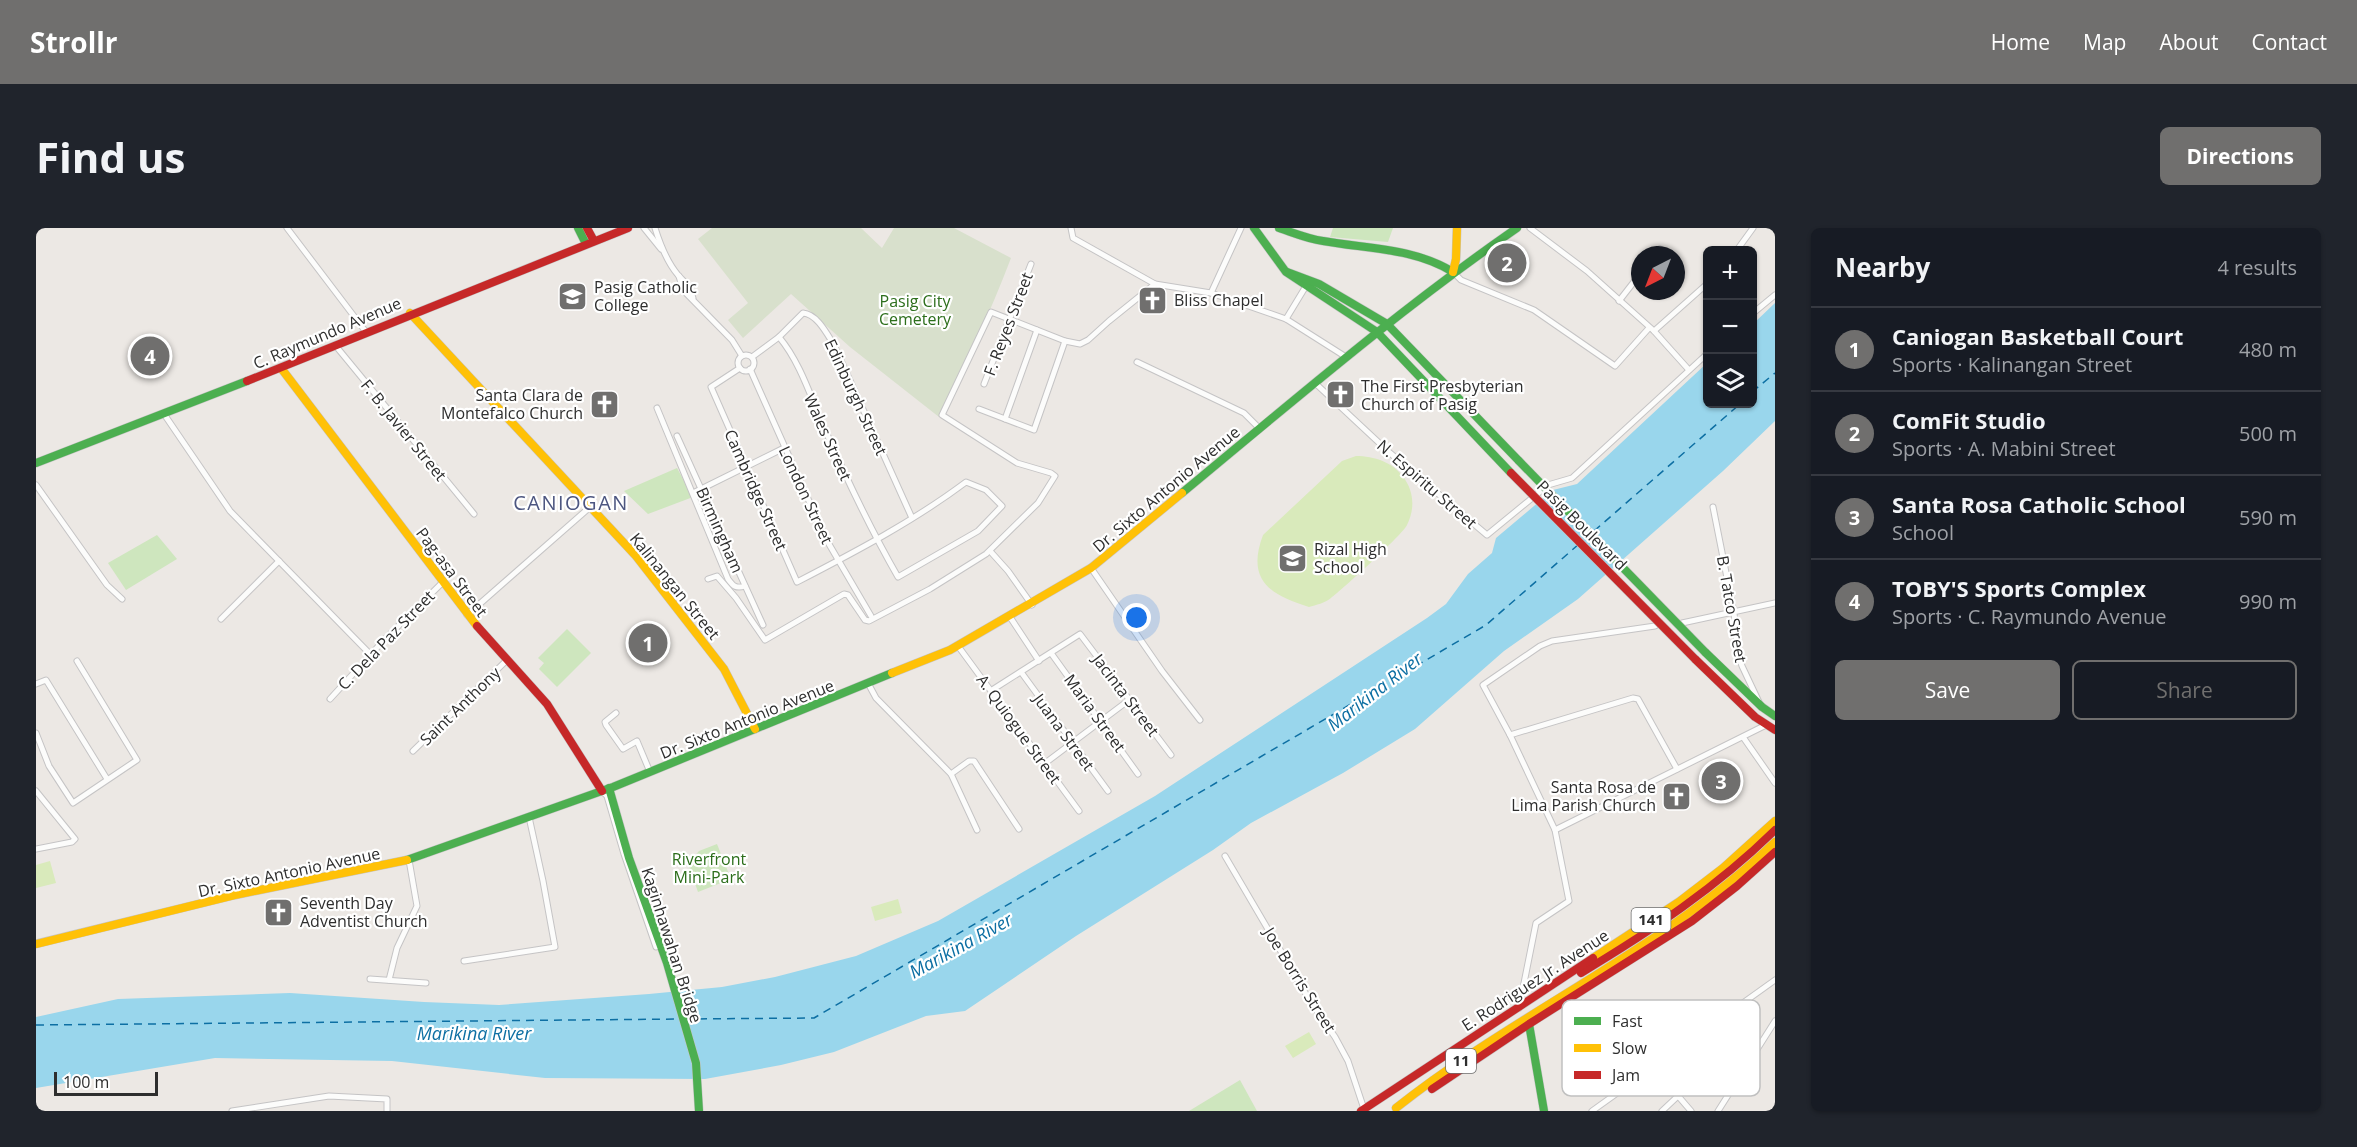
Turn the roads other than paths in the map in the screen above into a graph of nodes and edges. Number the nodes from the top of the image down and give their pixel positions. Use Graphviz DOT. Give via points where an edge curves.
graph roads {
  1 [pos="287,228"];
  2 [pos="578,228"];
  3 [pos="588,228"];
  4 [pos="628,228"];
  5 [pos="644,228"];
  6 [pos="655,228"];
  7 [pos="1071,228"];
  8 [pos="1241,228"];
  9 [pos="1254,228"];
  10 [pos="1279,228"];
  11 [pos="1457,228"];
  12 [pos="1518,228"];
  13 [pos="1530,228"];
  14 [pos="1754,228"];
  15 [pos="590,243"];
  16 [pos="1740,246"];
  17 [pos="663,250"];
  18 [pos="1031,264"];
  19 [pos="1286,272"];
  20 [pos="1453,272"];
  21 [pos="679,276"];
  22 [pos="1155,284"];
  23 [pos="1306,286"];
  24 [pos="1631,286"];
  25 [pos="1703,286"];
  26 [pos="1211,292"];
  27 [pos="1775,295"];
  28 [pos="693,298"];
  29 [pos="1619,301"];
  30 [pos="1757,310"];
  31 [pos="410,313"];
  32 [pos="1009,319"];
  33 [pos="1286,319"];
  34 [pos="1387,324"];
  35 [pos="1037,330"];
  36 [pos="1651,330"];
  37 [pos="366,332"];
  38 [pos="1377,332"];
  39 [pos="779,337"];
  40 [pos="1065,341"];
  41 [pos="336,345"];
  42 [pos="1706,354"];
  43 [pos="742,356"];
  44 [pos="752,357"];
  45 [pos="1346,357"];
  46 [pos="1137,362"];
  47 [pos="281,368"];
  48 [pos="740,368"];
  49 [pos="750,369"];
  50 [pos="1689,370"];
  51 [pos="1315,383"];
  52 [pos="984,384"];
  53 [pos="657,408"];
  54 [pos="979,409"];
  55 [pos="164,414"];
  56 [pos="1005,419"];
  57 [pos="1260,429"];
  58 [pos="677,436"];
  59 [pos="784,448"];
  60 [pos="36,463"];
  61 [pos="746,468"];
  62 [pos="36,485"];
  63 [pos="701,488"];
  64 [pos="693,493"];
  65 [pos="590,507"];
  66 [pos="1713,507"];
  67 [pos="474,514"];
  68 [pos="912,518"];
  69 [pos="876,540"];
  70 [pos="990,551"];
  71 [pos="837,560"];
  72 [pos="279,561"];
  73 [pos="1091,568"];
  74 [pos="708,579"];
  75 [pos="443,582"];
  76 [pos="745,586"];
  77 [pos="122,599"];
  78 [pos="1775,603"];
  79 [pos="1032,604"];
  80 [pos="1734,613"];
  81 [pos="467,615"];
  82 [pos="871,616"];
  83 [pos="1010,617"];
  84 [pos="221,619"];
  85 [pos="1682,623"];
  86 [pos="763,624"];
  87 [pos="1656,626"];
  88 [pos="958,646"];
  89 [pos="1051,653"];
  90 [pos="370,654"];
  91 [pos="507,660"];
  92 [pos="76,661"];
  93 [pos="1039,661"];
  94 [pos="1021,672"];
  95 [pos="36,684"];
  96 [pos="869,685"];
  97 [pos="992,690"];
  98 [pos="330,699"];
  99 [pos="1129,700"];
  100 [pos="1762,707"];
  101 [pos="616,713"];
  102 [pos="1775,716"];
  103 [pos="1200,720"];
  104 [pos="1101,722"];
  105 [pos="1766,725"];
  106 [pos="755,729"];
  107 [pos="1775,730"];
  108 [pos="36,734"];
  109 [pos="1510,735"];
  110 [pos="1743,737"];
  111 [pos="1073,744"];
  112 [pos="413,751"];
  113 [pos="1171,755"];
  114 [pos="1044,764"];
  115 [pos="1677,769"];
  116 [pos="650,772"];
  117 [pos="951,774"];
  118 [pos="1138,774"];
  119 [pos="107,779"];
  120 [pos="1775,783"];
  121 [pos="36,790"];
  122 [pos="606,790"];
  123 [pos="1108,791"];
  124 [pos="1079,811"];
  125 [pos="529,817"];
  126 [pos="1775,821"];
  127 [pos="1019,829"];
  128 [pos="977,830"];
  129 [pos="1555,830"];
  130 [pos="1775,830"];
  131 [pos="1775,842"];
  132 [pos="36,849"];
  133 [pos="1775,852"];
  134 [pos="1225,856"];
  135 [pos="409,860"];
  136 [pos="36,944"];
  137 [pos="656,947"];
  138 [pos="464,961"];
  139 [pos="370,979"];
  140 [pos="389,980"];
  141 [pos="1775,980"];
  142 [pos="426,982"];
  143 [pos="1748,1000"];
  144 [pos="1525,1015"];
  145 [pos="1775,1021"];
  146 [pos="1760,1045"];
  147 [pos="1614,1096"];
  148 [pos="1678,1096"];
  149 [pos="1728,1096"];
  150 [pos="1363,1110"];
  151 [pos="1394,1110"];
  152 [pos="232,1111"];
  153 [pos="387,1111"];
  154 [pos="699,1111"];
  155 [pos="1544,1111"];
  156 [pos="1592,1111"];
  157 [pos="1662,1111"];
  158 [pos="1691,1111"];
  159 [pos="1718,1111"];
  1 -- 37 [label="street"];
  2 -- 15 [label="main road"];
  3 -- 15 [label="main road"];
  4 -- 15 [label="main road, C. Raymundo Avenue"];
  5 -- 17 [label="street"];
  6 -- 17 [label="street"];
  7 -- 22 [label="street" via="1073,238"];
  8 -- 26 [label="street"];
  9 -- 19 [label="main road, Pasig Boulevard"];
  10 -- 20 [label="main road" via="1328,242 1379,247 1443,265"];
  11 -- 20 [label="main road"];
  12 -- 20 [label="main road, Dr. Sixto Antonio Avenue"];
  13 -- 29 [label="street"];
  14 -- 16 [label="street"];
  15 -- 31 [label="main road, C. Raymundo Avenue"];
  17 -- 21 [label="street"];
  18 -- 32 [label="street, F. Reyes Street"];
  19 -- 23 [label="main road, Pasig Boulevard"];
  19 -- 34 [label="main road, Pasig Boulevard" via="1319,284"];
  20 -- 34 [label="main road, Dr. Sixto Antonio Avenue"];
  20 -- 36 [label="street" via="1461,280 1534,310 1615,366"];
  21 -- 28 [label="street" via="690,286"];
  21 -- 28 [label="street" via="683,290"];
  22 -- 26 [label="street"];
  22 -- 40 [label="street" via="1088,340 1080,344"];
  23 -- 33 [label="street"];
  23 -- 38 [label="main road, Pasig Boulevard"];
  24 -- 29 [label="street"];
  25 -- 36 [label="street"];
  26 -- 33 [label="street"];
  27 -- 30 [label="street"];
  28 -- 43 [label="street"];
  29 -- 36 [label="street"];
  31 -- 37 [label="main road, C. Raymundo Avenue"];
  31 -- 65 [label="main road, Kalinangan Street"];
  32 -- 35 [label="street"];
  32 -- 52 [label="street, F. Reyes Street"];
  32 -- 70 [label="street" via="991,312 942,415 1017,463 1054,474 1055,479 1038,503"];
  33 -- 45 [label="street"];
  34 -- 38 [label="main road, Dr. Sixto Antonio Avenue"];
  34 -- 100 [label="main road, Pasig Boulevard, bridge"];
  35 -- 40 [label="street"];
  35 -- 56 [label="street"];
  36 -- 50 [label="street"];
  37 -- 41 [label="main road, C. Raymundo Avenue"];
  38 -- 45 [label="main road, Dr. Sixto Antonio Avenue"];
  38 -- 105 [label="main road, Pasig Boulevard, bridge" via="1695,659"];
  39 -- 44 [label="street, Edinburgh Street"];
  39 -- 68 [label="street, Edinburgh Street" via="801,314 806,313 822,326"];
  39 -- 69 [label="street, Wales Street" via="788,347"];
  40 -- 56 [label="street" via="1034,430"];
  41 -- 47 [label="main road, C. Raymundo Avenue"];
  41 -- 67 [label="street, F. B. Javier Street"];
  42 -- 50 [label="street, N. Espiritu Street"];
  43 -- 44 [label="street"];
  43 -- 48 [label="street"];
  44 -- 49 [label="street"];
  45 -- 51 [label="main road, Dr. Sixto Antonio Avenue"];
  46 -- 57 [label="street" via="1244,413"];
  47 -- 55 [label="main road, C. Raymundo Avenue"];
  47 -- 75 [label="main road, Pag-asa Street"];
  48 -- 49 [label="street"];
  48 -- 61 [label="street, Cambridge Street" via="711,387"];
  49 -- 59 [label="street, London Street"];
  50 -- 51 [label="street, N. Espiritu Street" via="1572,478 1548,485 1487,535"];
  51 -- 57 [label="main road, Dr. Sixto Antonio Avenue"];
  53 -- 64 [label="street"];
  54 -- 56 [label="street"];
  55 -- 60 [label="main road, C. Raymundo Avenue"];
  55 -- 72 [label="street" via="230,511"];
  57 -- 73 [label="main road, Dr. Sixto Antonio Avenue"];
  58 -- 63 [label="street, Birmingham"];
  59 -- 61 [label="street"];
  59 -- 71 [label="street, London Street"];
  61 -- 63 [label="street"];
  61 -- 71 [label="street, Cambridge Street" via="797,582"];
  62 -- 77 [label="street" via="107,585"];
  63 -- 64 [label="street"];
  63 -- 76 [label="street, Birmingham"];
  64 -- 76 [label="street" via="728,579 733,586"];
  65 -- 81 [label="street"];
  65 -- 106 [label="main road, Kalinangan Street" via="687,618 724,669"];
  66 -- 80 [label="street, B. Tatco Street"];
  68 -- 69 [label="street"];
  68 -- 69 [label="street, Wales Street" via="966,482 986,490 1002,506 978,531 898,578"];
  69 -- 71 [label="street"];
  70 -- 74 [label="street" via="869,621 844,594 765,640 726,585 717,576"];
  70 -- 79 [label="street"];
  71 -- 82 [label="street, London Street"];
  72 -- 84 [label="street"];
  72 -- 90 [label="street"];
  73 -- 79 [label="main road, Dr. Sixto Antonio Avenue"];
  73 -- 103 [label="street"];
  75 -- 81 [label="main road, Pag-asa Street"];
  75 -- 90 [label="street, C. Dela Paz Street"];
  76 -- 86 [label="street, Birmingham"];
  78 -- 80 [label="street"];
  79 -- 83 [label="main road, Dr. Sixto Antonio Avenue"];
  80 -- 85 [label="street"];
  80 -- 100 [label="street, B. Tatco Street" via="1738,654"];
  81 -- 91 [label="main road, Pag-asa Street"];
  83 -- 88 [label="main road, Dr. Sixto Antonio Avenue"];
  83 -- 93 [label="street"];
  87 -- 109 [label="street" via="1552,641 1483,686"];
  88 -- 96 [label="main road, Dr. Sixto Antonio Avenue"];
  88 -- 97 [label="street, A. Quiogue Street"];
  89 -- 93 [label="street"];
  89 -- 99 [label="street, Jacinta Street" via="1080,634"];
  89 -- 104 [label="street, Maria Street"];
  90 -- 98 [label="street, C. Dela Paz Street"];
  91 -- 112 [label="street, Saint Anthony"];
  91 -- 122 [label="main road, Pag-asa Street" via="548,704"];
  92 -- 119 [label="street" via="137,760"];
  93 -- 94 [label="street"];
  94 -- 97 [label="street"];
  94 -- 111 [label="street, Juana Street"];
  95 -- 119 [label="street" via="46,680"];
  96 -- 106 [label="main road, Dr. Sixto Antonio Avenue"];
  96 -- 117 [label="street" via="876,698"];
  97 -- 114 [label="street, A. Quiogue Street"];
  99 -- 104 [label="street"];
  99 -- 113 [label="street, Jacinta Street"];
  100 -- 102 [label="main road, Pasig Boulevard"];
  101 -- 116 [label="street" via="604,722 623,749 637,741"];
  104 -- 111 [label="street"];
  104 -- 118 [label="street, Maria Street"];
  105 -- 107 [label="main road, Pasig Boulevard"];
  105 -- 110 [label="street"];
  106 -- 116 [label="main road, Dr. Sixto Antonio Avenue"];
  108 -- 119 [label="street" via="49,766 73,803"];
  109 -- 115 [label="street" via="1638,699"];
  109 -- 129 [label="street"];
  110 -- 115 [label="street"];
  110 -- 120 [label="street"];
  111 -- 114 [label="street"];
  111 -- 123 [label="street, Juana Street"];
  114 -- 124 [label="street, A. Quiogue Street"];
  115 -- 129 [label="street"];
  116 -- 122 [label="main road, Dr. Sixto Antonio Avenue"];
  117 -- 127 [label="street" via="974,761"];
  117 -- 128 [label="street"];
  121 -- 132 [label="street" via="75,839"];
  122 -- 125 [label="main road, Dr. Sixto Antonio Avenue"];
  122 -- 137 [label="street"];
  122 -- 154 [label="main road, Kaginhawahan Bridge" via="667,963 696,1063"];
  125 -- 135 [label="main road, Dr. Sixto Antonio Avenue"];
  125 -- 138 [label="street" via="555,946"];
  126 -- 144 [label="main road, E. Rodriguez Jr. Avenue / 141" via="1723,868"];
  129 -- 144 [label="street" via="1569,901 1536,923"];
  130 -- 144 [label="main road, 11" via="1684,907 1576,976"];
  131 -- 144 [label="main road, 11" via="1732,881 1664,932"];
  133 -- 144 [label="main road, E. Rodriguez Jr. Avenue / 141" via="1692,921"];
  134 -- 150 [label="street, Joe Borris Street" via="1340,1045"];
  135 -- 136 [label="main road, Dr. Sixto Antonio Avenue" via="235,896"];
  135 -- 140 [label="street" via="417,906 397,948"];
  139 -- 140 [label="street"];
  140 -- 142 [label="street"];
  141 -- 143 [label="street"];
  144 -- 150 [label="main road, E. Rodriguez Jr. Avenue / 11" via="1454,1048"];
  144 -- 151 [label="main road, 11"];
  144 -- 155 [label="main road"];
  145 -- 146 [label="street"];
  147 -- 156 [label="street"];
  148 -- 157 [label="street"];
  148 -- 158 [label="street"];
  149 -- 159 [label="street"];
  152 -- 153 [label="street" via="329,1096 387,1099"];
}
